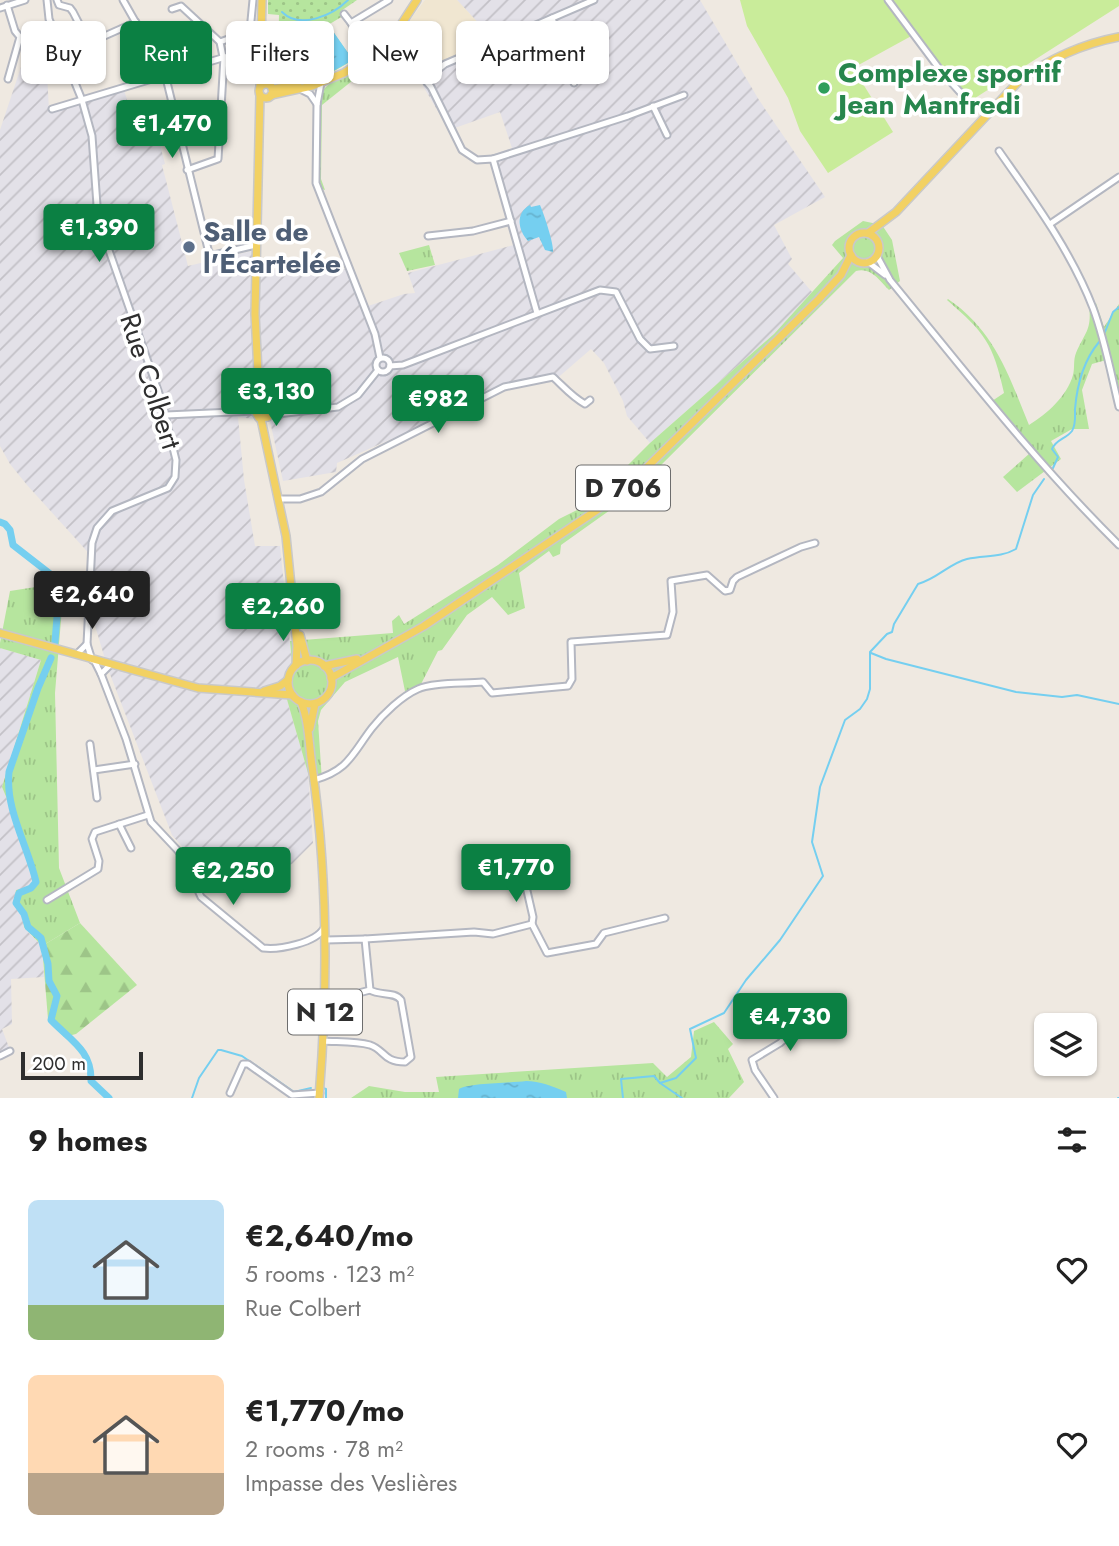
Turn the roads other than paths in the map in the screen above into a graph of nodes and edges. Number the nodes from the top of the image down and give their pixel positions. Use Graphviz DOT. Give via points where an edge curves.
graph roads {
  1 [pos="25,0"];
  2 [pos="46,0"];
  3 [pos="57,0"];
  4 [pos="123,0"];
  5 [pos="253,0"];
  6 [pos="263,0"];
  7 [pos="388,0"];
  8 [pos="417,0"];
  9 [pos="594,0"];
  10 [pos="888,0"];
  11 [pos="7,5"];
  12 [pos="0,8"];
  13 [pos="172,9"];
  14 [pos="344,14"];
  15 [pos="404,17"];
  16 [pos="552,18"];
  17 [pos="50,21"];
  18 [pos="78,21"];
  19 [pos="135,21"];
  20 [pos="262,21"];
  21 [pos="349,21"];
  22 [pos="355,21"];
  23 [pos="399,21"];
  24 [pos="401,21"];
  25 [pos="553,21"];
  26 [pos="1119,37"];
  27 [pos="220,42"];
  28 [pos="224,57"];
  29 [pos="212,60"];
  30 [pos="348,66"];
  31 [pos="442,66"];
  32 [pos="8,79"];
  33 [pos="76,84"];
  34 [pos="133,84"];
  35 [pos="167,84"];
  36 [pos="265,84"];
  37 [pos="318,84"];
  38 [pos="321,84"];
  39 [pos="427,84"];
  40 [pos="300,89"];
  41 [pos="266,91"];
  42 [pos="684,95"];
  43 [pos="82,100"];
  44 [pos="968,101"];
  45 [pos="317,104"];
  46 [pos="653,106"];
  47 [pos="52,109"];
  48 [pos="667,135"];
  49 [pos="999,151"];
  50 [pos="493,159"];
  51 [pos="187,170"];
  52 [pos="1119,177"];
  53 [pos="896,212"];
  54 [pos="510,221"];
  55 [pos="1050,224"];
  56 [pos="868,233"];
  57 [pos="428,236"];
  58 [pos="877,240"];
  59 [pos="256,245"];
  60 [pos="851,255"];
  61 [pos="877,256"];
  62 [pos="859,262"];
  63 [pos="869,262"];
  64 [pos="841,275"];
  65 [pos="890,279"];
  66 [pos="537,313"];
  67 [pos="674,345"];
  68 [pos="380,358"];
  69 [pos="390,366"];
  70 [pos="378,370"];
  71 [pos="590,400"];
  72 [pos="1119,407"];
  73 [pos="264,412"];
  74 [pos="166,415"];
  75 [pos="268,444"];
  76 [pos="274,453"];
  77 [pos="282,499"];
  78 [pos="816,543"];
  79 [pos="1119,545"];
  80 [pos="0,633"];
  81 [pos="87,644"];
  82 [pos="76,655"];
  83 [pos="368,656"];
  84 [pos="93,660"];
  85 [pos="307,661"];
  86 [pos="110,665"];
  87 [pos="296,665"];
  88 [pos="324,666"];
  89 [pos="101,674"];
  90 [pos="331,678"];
  91 [pos="288,680"];
  92 [pos="258,693"];
  93 [pos="292,695"];
  94 [pos="301,702"];
  95 [pos="315,704"];
  96 [pos="90,744"];
  97 [pos="311,760"];
  98 [pos="135,764"];
  99 [pos="94,770"];
  100 [pos="314,780"];
  101 [pos="97,798"];
  102 [pos="148,815"];
  103 [pos="119,824"];
  104 [pos="131,848"];
  105 [pos="525,882"];
  106 [pos="47,900"];
  107 [pos="665,918"];
  108 [pos="532,925"];
  109 [pos="325,926"];
  110 [pos="365,939"];
  111 [pos="326,940"];
  112 [pos="370,990"];
  113 [pos="355,994"];
  114 [pos="830,1010"];
  115 [pos="323,1041"];
  116 [pos="10,1051"];
  117 [pos="0,1056"];
  118 [pos="230,1093"];
  119 [pos="319,1095"];
  120 [pos="774,1098"];
  1 -- 11 [label="street"];
  2 -- 17 [label="street, Rue Colbert"];
  3 -- 18 [label="street"];
  4 -- 19 [label="street"];
  5 -- 27 [label="street" via="250,31"];
  6 -- 20 [label="main road"];
  6 -- 41 [label="main road"];
  7 -- 22 [label="street"];
  8 -- 15 [label="main road"];
  9 -- 16 [label="street"];
  10 -- 44 [label="street"];
  11 -- 12 [label="street"];
  11 -- 32 [label="street" via="20,37"];
  13 -- 27 [label="street" via="181,6"];
  14 -- 21 [label="street"];
  15 -- 23 [label="main road"];
  15 -- 24 [label="main road"];
  16 -- 25 [label="street"];
  16 -- 31 [label="street"];
  26 -- 53 [label="main road" via="1072,51 1019,81"];
  27 -- 28 [label="street"];
  28 -- 29 [label="street"];
  28 -- 51 [label="street" via="218,159"];
  30 -- 41 [label="main road" via="311,82"];
  33 -- 43 [label="street, Rue Colbert"];
  34 -- 43 [label="street"];
  35 -- 51 [label="street"];
  36 -- 41 [label="main road"];
  37 -- 40 [label="main road"];
  38 -- 45 [label="street"];
  39 -- 50 [label="street" via="462,150 477,160"];
  40 -- 41 [label="main road"];
  40 -- 45 [label="street"];
  41 -- 59 [label="main road" via="259,121"];
  42 -- 46 [label="street"];
  43 -- 47 [label="street"];
  43 -- 74 [label="street, Rue Colbert" via="92,136 98,219"];
  45 -- 68 [label="street" via="316,183 375,334"];
  46 -- 48 [label="street"];
  46 -- 50 [label="street"];
  49 -- 55 [label="street"];
  50 -- 54 [label="street"];
  51 -- 59 [label="street" via="209,253"];
  52 -- 55 [label="street"];
  53 -- 56 [label="main road"];
  53 -- 58 [label="main road"];
  54 -- 57 [label="street"];
  54 -- 66 [label="street"];
  55 -- 72 [label="street" via="1092,305"];
  56 -- 58 [label="main road"];
  56 -- 60 [label="main road" via="853,237"];
  58 -- 61 [label="main road"];
  59 -- 73 [label="main road" via="255,314"];
  60 -- 62 [label="main road"];
  60 -- 64 [label="main road, D 706"];
  61 -- 63 [label="main road"];
  61 -- 65 [label="street"];
  62 -- 63 [label="main road"];
  62 -- 64 [label="main road, D 706"];
  63 -- 65 [label="street"];
  64 -- 83 [label="main road, D 706" via="597,510 424,626"];
  65 -- 79 [label="street" via="1042,462"];
  66 -- 67 [label="street" via="600,290 616,292 650,349"];
  66 -- 69 [label="street"];
  68 -- 69 [label="street" via="387,359"];
  68 -- 70 [label="street"];
  69 -- 70 [label="street" via="384,372"];
  70 -- 73 [label="street" via="358,395 344,404"];
  71 -- 77 [label="street" via="585,404 553,377 513,384 362,459 321,492"];
  73 -- 74 [label="street"];
  73 -- 75 [label="main road"];
  73 -- 76 [label="main road"];
  74 -- 81 [label="street, Rue Colbert" via="176,460 172,483 161,493 112,512 93,536"];
  75 -- 76 [label="main road"];
  75 -- 77 [label="main road"];
  76 -- 77 [label="main road"];
  77 -- 85 [label="main road"];
  77 -- 87 [label="main road"];
  78 -- 100 [label="street" via="737,577 724,592 707,575 671,581 673,612 667,635 571,642 572,679 568,686 492,693 482,682 420,688 373,726 345,766"];
  80 -- 82 [label="main road"];
  81 -- 82 [label="street"];
  81 -- 84 [label="street, Rue Colbert"];
  82 -- 84 [label="main road"];
  83 -- 88 [label="main road, D 706"];
  83 -- 90 [label="main road, D 706"];
  84 -- 86 [label="main road"];
  84 -- 89 [label="street, Rue Colbert"];
  85 -- 87 [label="main road"];
  85 -- 88 [label="main road"];
  86 -- 89 [label="street"];
  86 -- 92 [label="main road" via="198,688"];
  87 -- 91 [label="main road"];
  88 -- 90 [label="main road"];
  89 -- 98 [label="street, Rue Colbert"];
  90 -- 95 [label="main road" via="330,692"];
  91 -- 92 [label="main road"];
  91 -- 93 [label="main road"];
  92 -- 93 [label="main road"];
  93 -- 94 [label="main road"];
  94 -- 95 [label="main road"];
  94 -- 97 [label="main road, N 12"];
  95 -- 97 [label="main road, N 12"];
  96 -- 99 [label="street"];
  97 -- 100 [label="main road, N 12"];
  98 -- 99 [label="street"];
  98 -- 102 [label="street, Rue Colbert"];
  99 -- 101 [label="street"];
  100 -- 109 [label="main road, N 12"];
  102 -- 103 [label="street"];
  102 -- 109 [label="street" via="182,855 201,897 263,948 308,941"];
  103 -- 104 [label="street"];
  103 -- 106 [label="street" via="93,834 99,861 96,871"];
  105 -- 108 [label="street"];
  107 -- 108 [label="street" via="604,933 596,944 547,953"];
  108 -- 110 [label="street" via="493,934"];
  109 -- 111 [label="main road, N 12"];
  110 -- 111 [label="street"];
  110 -- 112 [label="street"];
  111 -- 115 [label="main road, N 12"];
  112 -- 113 [label="street"];
  112 -- 115 [label="street" via="401,1000 411,1052 408,1061 388,1059 372,1045"];
  114 -- 120 [label="street" via="803,1023 752,1060"];
  115 -- 119 [label="main road, N 12"];
  116 -- 117 [label="street"];
  118 -- 119 [label="street" via="243,1064 248,1064 292,1095"];
}
